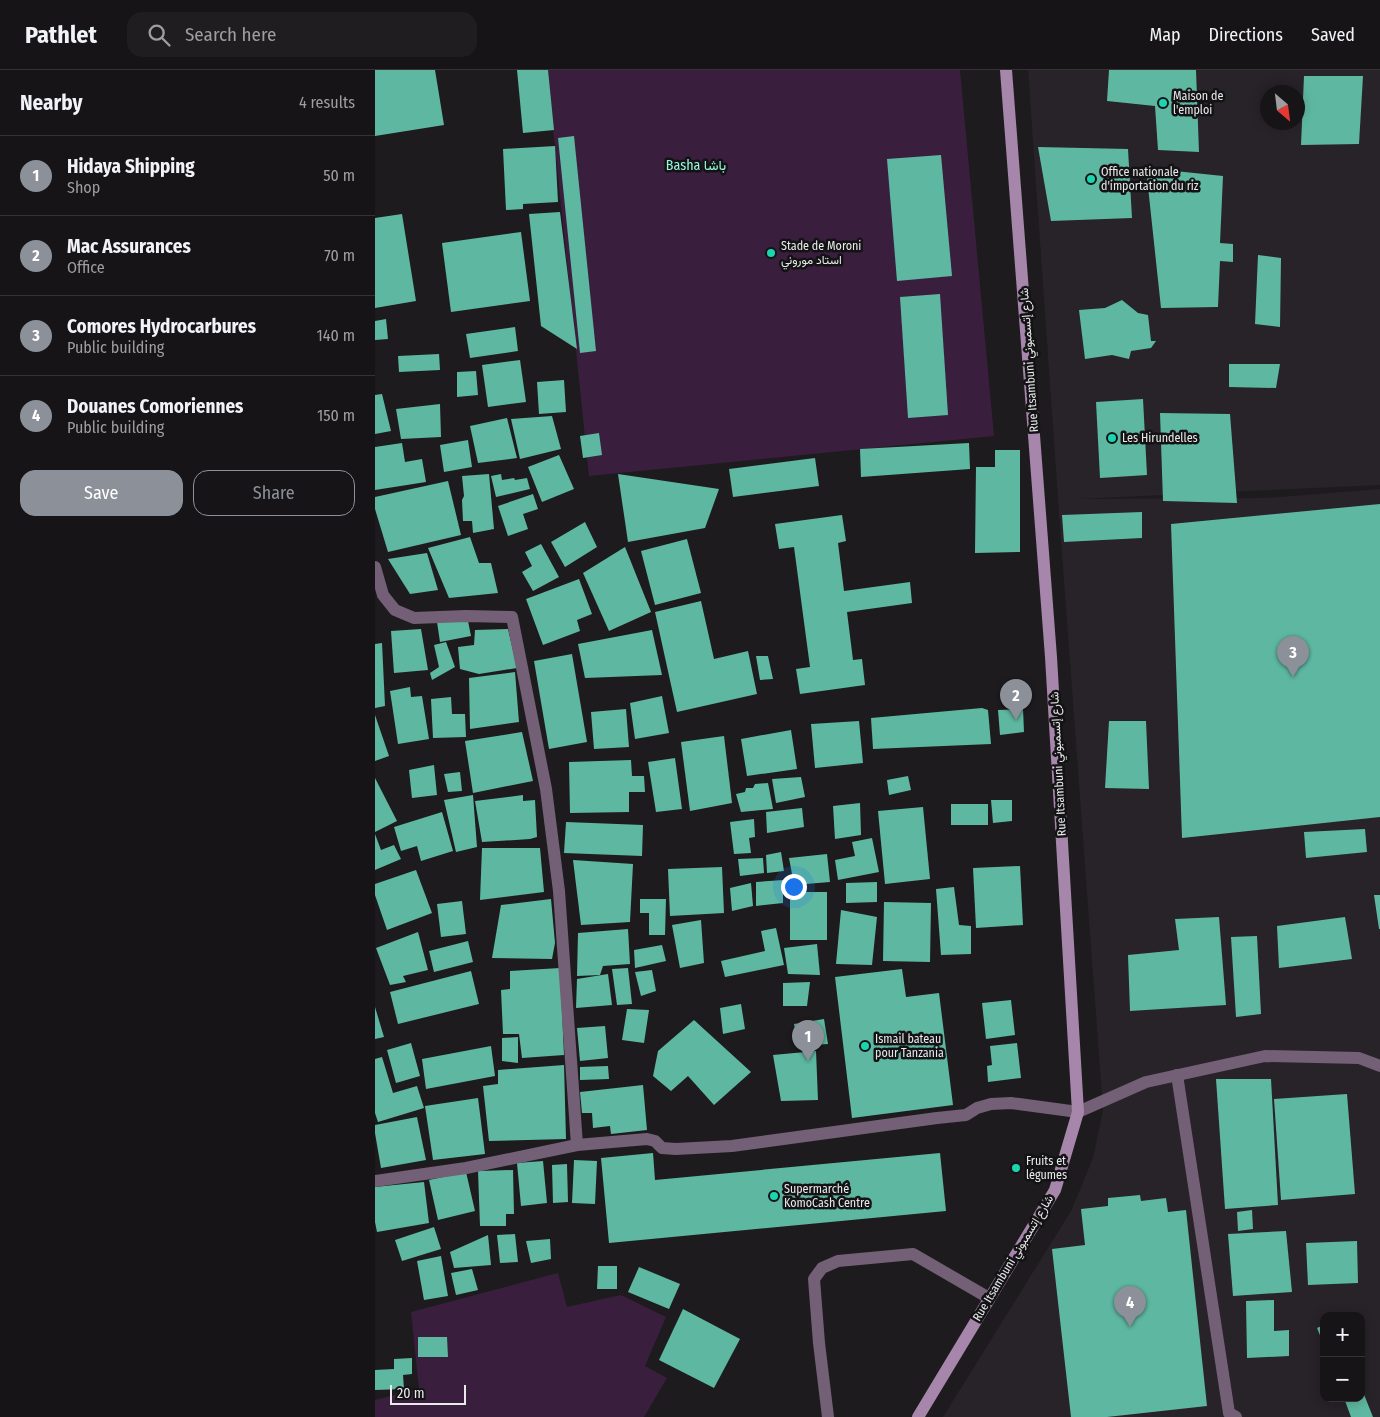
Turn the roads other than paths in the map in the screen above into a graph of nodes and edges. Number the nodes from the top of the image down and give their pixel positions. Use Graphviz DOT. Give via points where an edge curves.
graph roads {
  1 [pos="1006,70"];
  2 [pos="375,568"];
  3 [pos="1380,1066"];
  4 [pos="1177,1075"];
  5 [pos="1078,1112"];
  6 [pos="577,1145"];
  7 [pos="375,1181"];
  8 [pos="989,1298"];
  9 [pos="827,1417"];
  10 [pos="918,1417"];
  11 [pos="1236,1417"];
  1 -- 5 [label="main road, Rue Itsambuni شارع إتسمبوني" via="1051,657"];
  2 -- 6 [label="street" via="383,595 395,610 414,618 512,616 546,789 558,882"];
  3 -- 4 [label="street" via="1359,1058 1265,1056"];
  4 -- 5 [label="street" via="1146,1082"];
  4 -- 11 [label="street" via="1229,1413"];
  5 -- 6 [label="street" via="1011,1103 991,1104 965,1115 732,1146 662,1148 647,1139"];
  5 -- 8 [label="main road, Rue Itsambuni شارع إتسمبوني" via="1055,1190"];
  6 -- 7 [label="street" via="466,1168"];
  8 -- 9 [label="street" via="913,1254 839,1260 821,1268 814,1279"];
  8 -- 10 [label="main road, Rue Itsambuni شارع إتسمبوني"];
}
